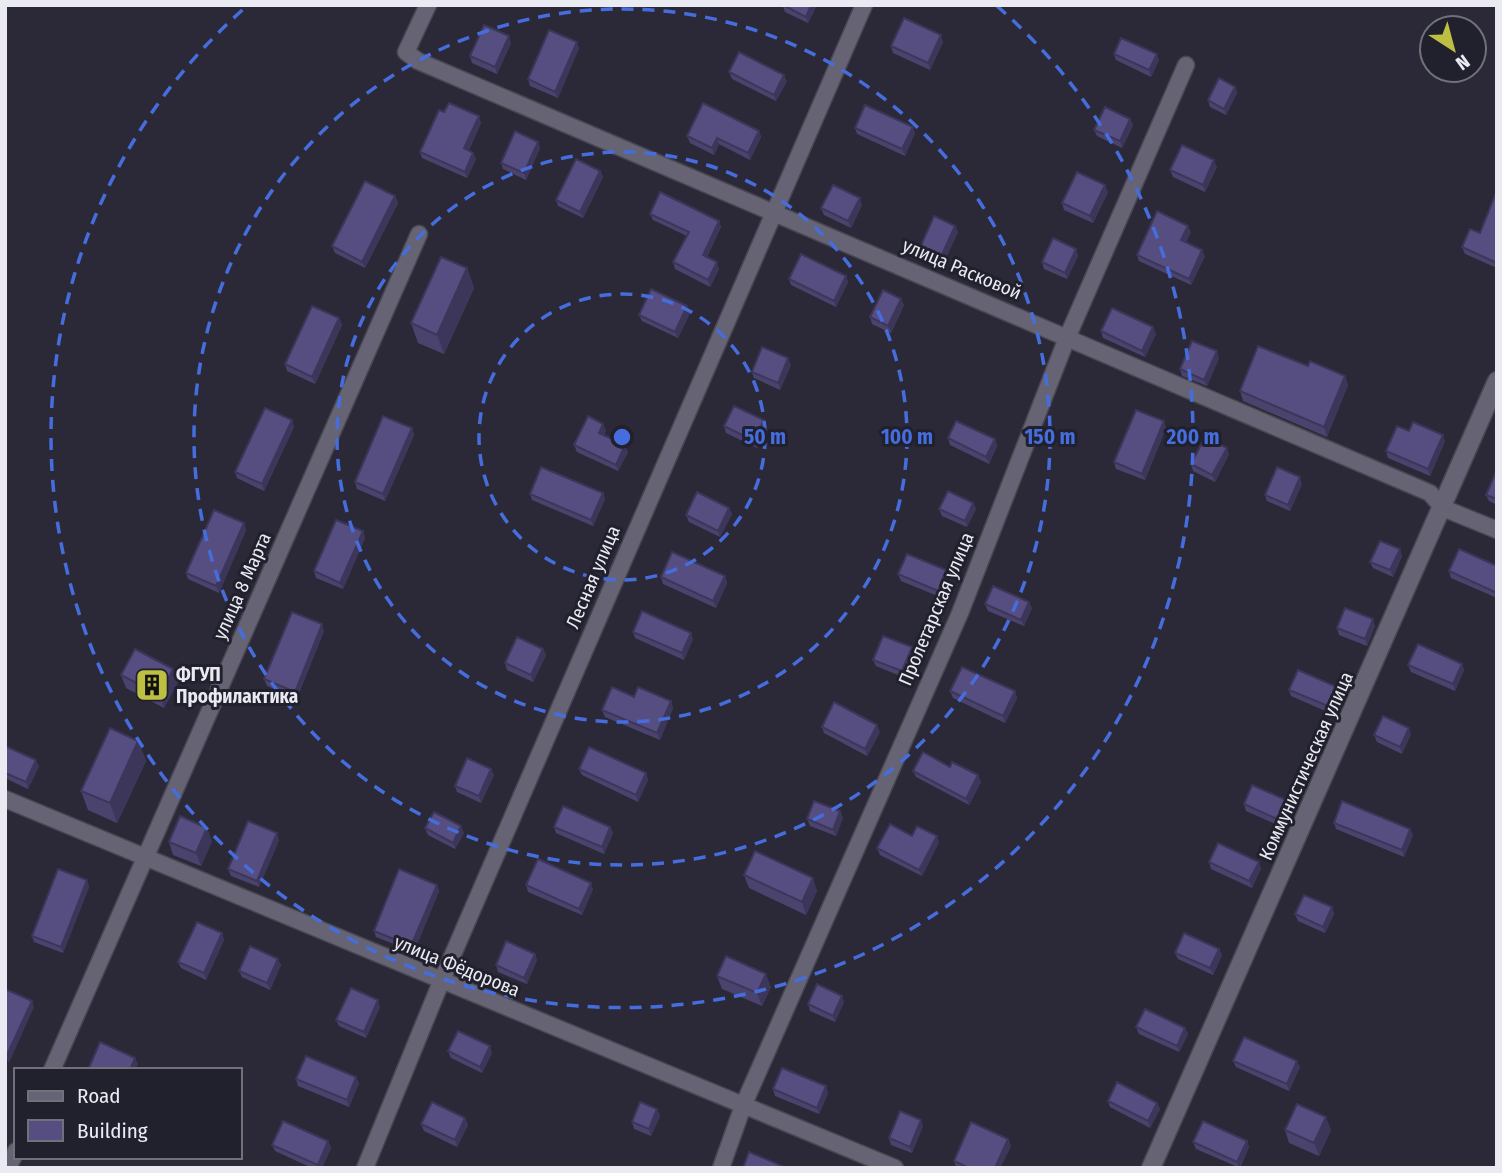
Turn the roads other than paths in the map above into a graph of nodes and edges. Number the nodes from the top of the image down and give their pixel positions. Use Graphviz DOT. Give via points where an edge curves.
graph roads {
  1 [pos="428,5"];
  2 [pos="864,5"];
  3 [pos="1186,65"];
  4 [pos="774,211"];
  5 [pos="419,234"];
  6 [pos="1067,338"];
  7 [pos="1497,380"];
  8 [pos="1443,508"];
  9 [pos="1497,530"];
  10 [pos="5,799"];
  11 [pos="145,859"];
  12 [pos="442,982"];
  13 [pos="53,1068"];
  14 [pos="743,1106"];
  15 [pos="365,1168"];
  16 [pos="721,1168"];
  17 [pos="895,1168"];
  18 [pos="1151,1168"];
  1 -- 4 [label="street, улица Расковой" via="406,52 418,61"];
  2 -- 4 [label="street, Лесная улица"];
  3 -- 6 [label="street, Пролетарская улица"];
  4 -- 6 [label="street, улица Расковой"];
  4 -- 12 [label="street, Лесная улица"];
  5 -- 11 [label="street, улица 8 Марта"];
  6 -- 8 [label="street, улица Расковой" via="1430,493"];
  6 -- 14 [label="street, Пролетарская улица" via="960,613"];
  7 -- 8 [label="street, Коммунистическая улица"];
  8 -- 9 [label="street, улица Расковой"];
  8 -- 18 [label="street, Коммунистическая улица"];
  10 -- 11 [label="street, улица Фёдорова"];
  11 -- 12 [label="street, улица Фёдорова"];
  11 -- 13 [label="street, улица 8 Марта"];
  12 -- 14 [label="street, улица Фёдорова"];
  12 -- 15 [label="street, Лесная улица"];
  14 -- 16 [label="street, Пролетарская улица"];
  14 -- 17 [label="street, улица Фёдорова"];
}
